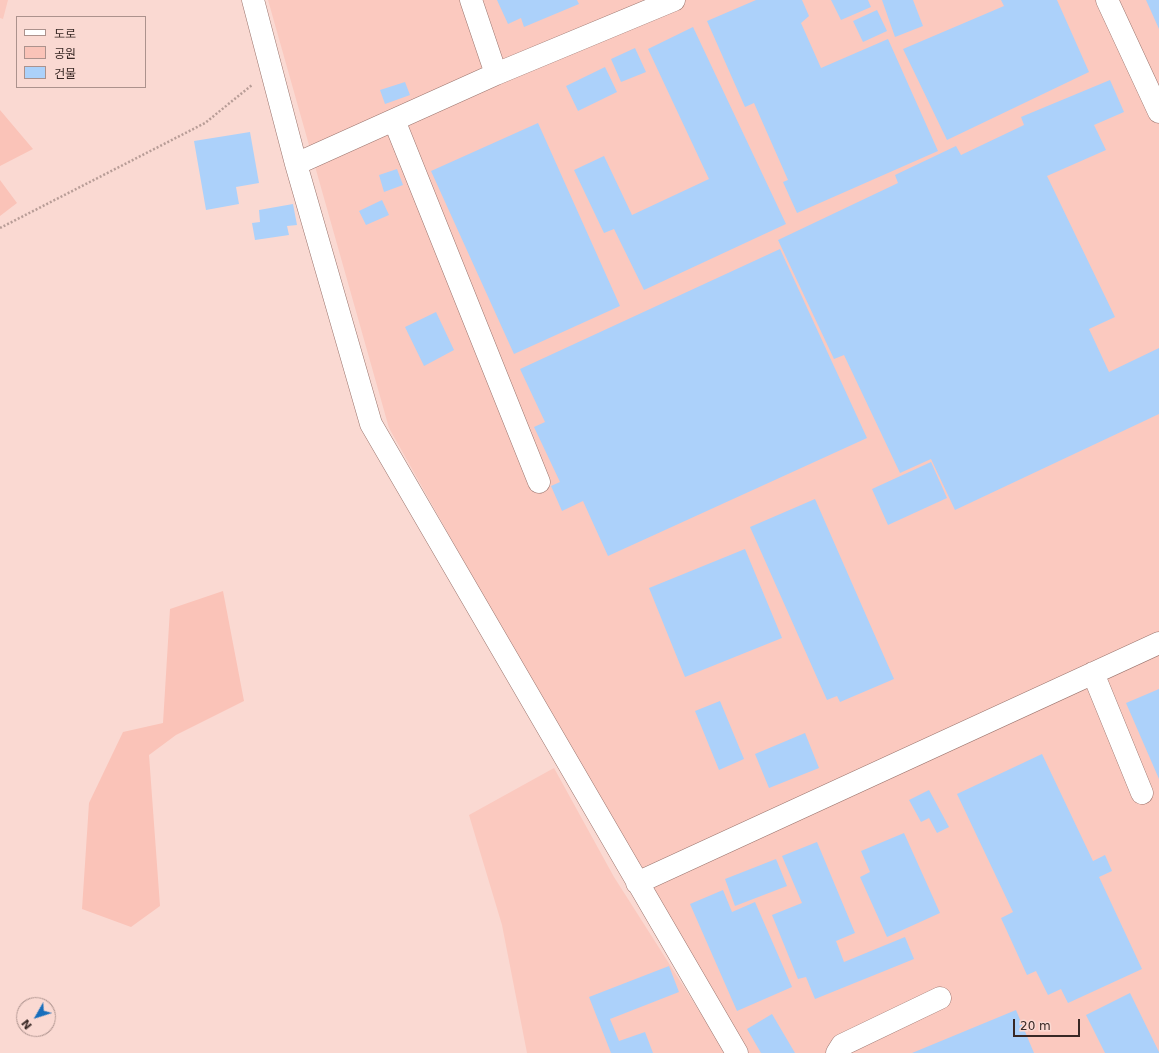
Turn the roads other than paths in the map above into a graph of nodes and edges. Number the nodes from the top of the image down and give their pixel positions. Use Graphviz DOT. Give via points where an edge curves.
graph roads {
  1 [pos="253,0"];
  2 [pos="471,0"];
  3 [pos="674,0"];
  4 [pos="1107,0"];
  5 [pos="496,74"];
  6 [pos="1158,107"];
  7 [pos="394,120"];
  8 [pos="296,164"];
  9 [pos="539,482"];
  10 [pos="1159,643"];
  11 [pos="1093,673"];
  12 [pos="1142,793"];
  13 [pos="637,883"];
  14 [pos="940,998"];
  15 [pos="737,1053"];
  16 [pos="837,1053"];
  1 -- 8 [label="street"];
  2 -- 5 [label="street"];
  3 -- 5 [label="street"];
  4 -- 6 [label="street"];
  5 -- 7 [label="street"];
  7 -- 8 [label="street"];
  7 -- 9 [label="street"];
  8 -- 13 [label="street" via="371,424"];
  10 -- 11 [label="street"];
  11 -- 12 [label="street"];
  11 -- 13 [label="street"];
  13 -- 15 [label="street"];
  14 -- 16 [label="street" via="842,1045"];
}
